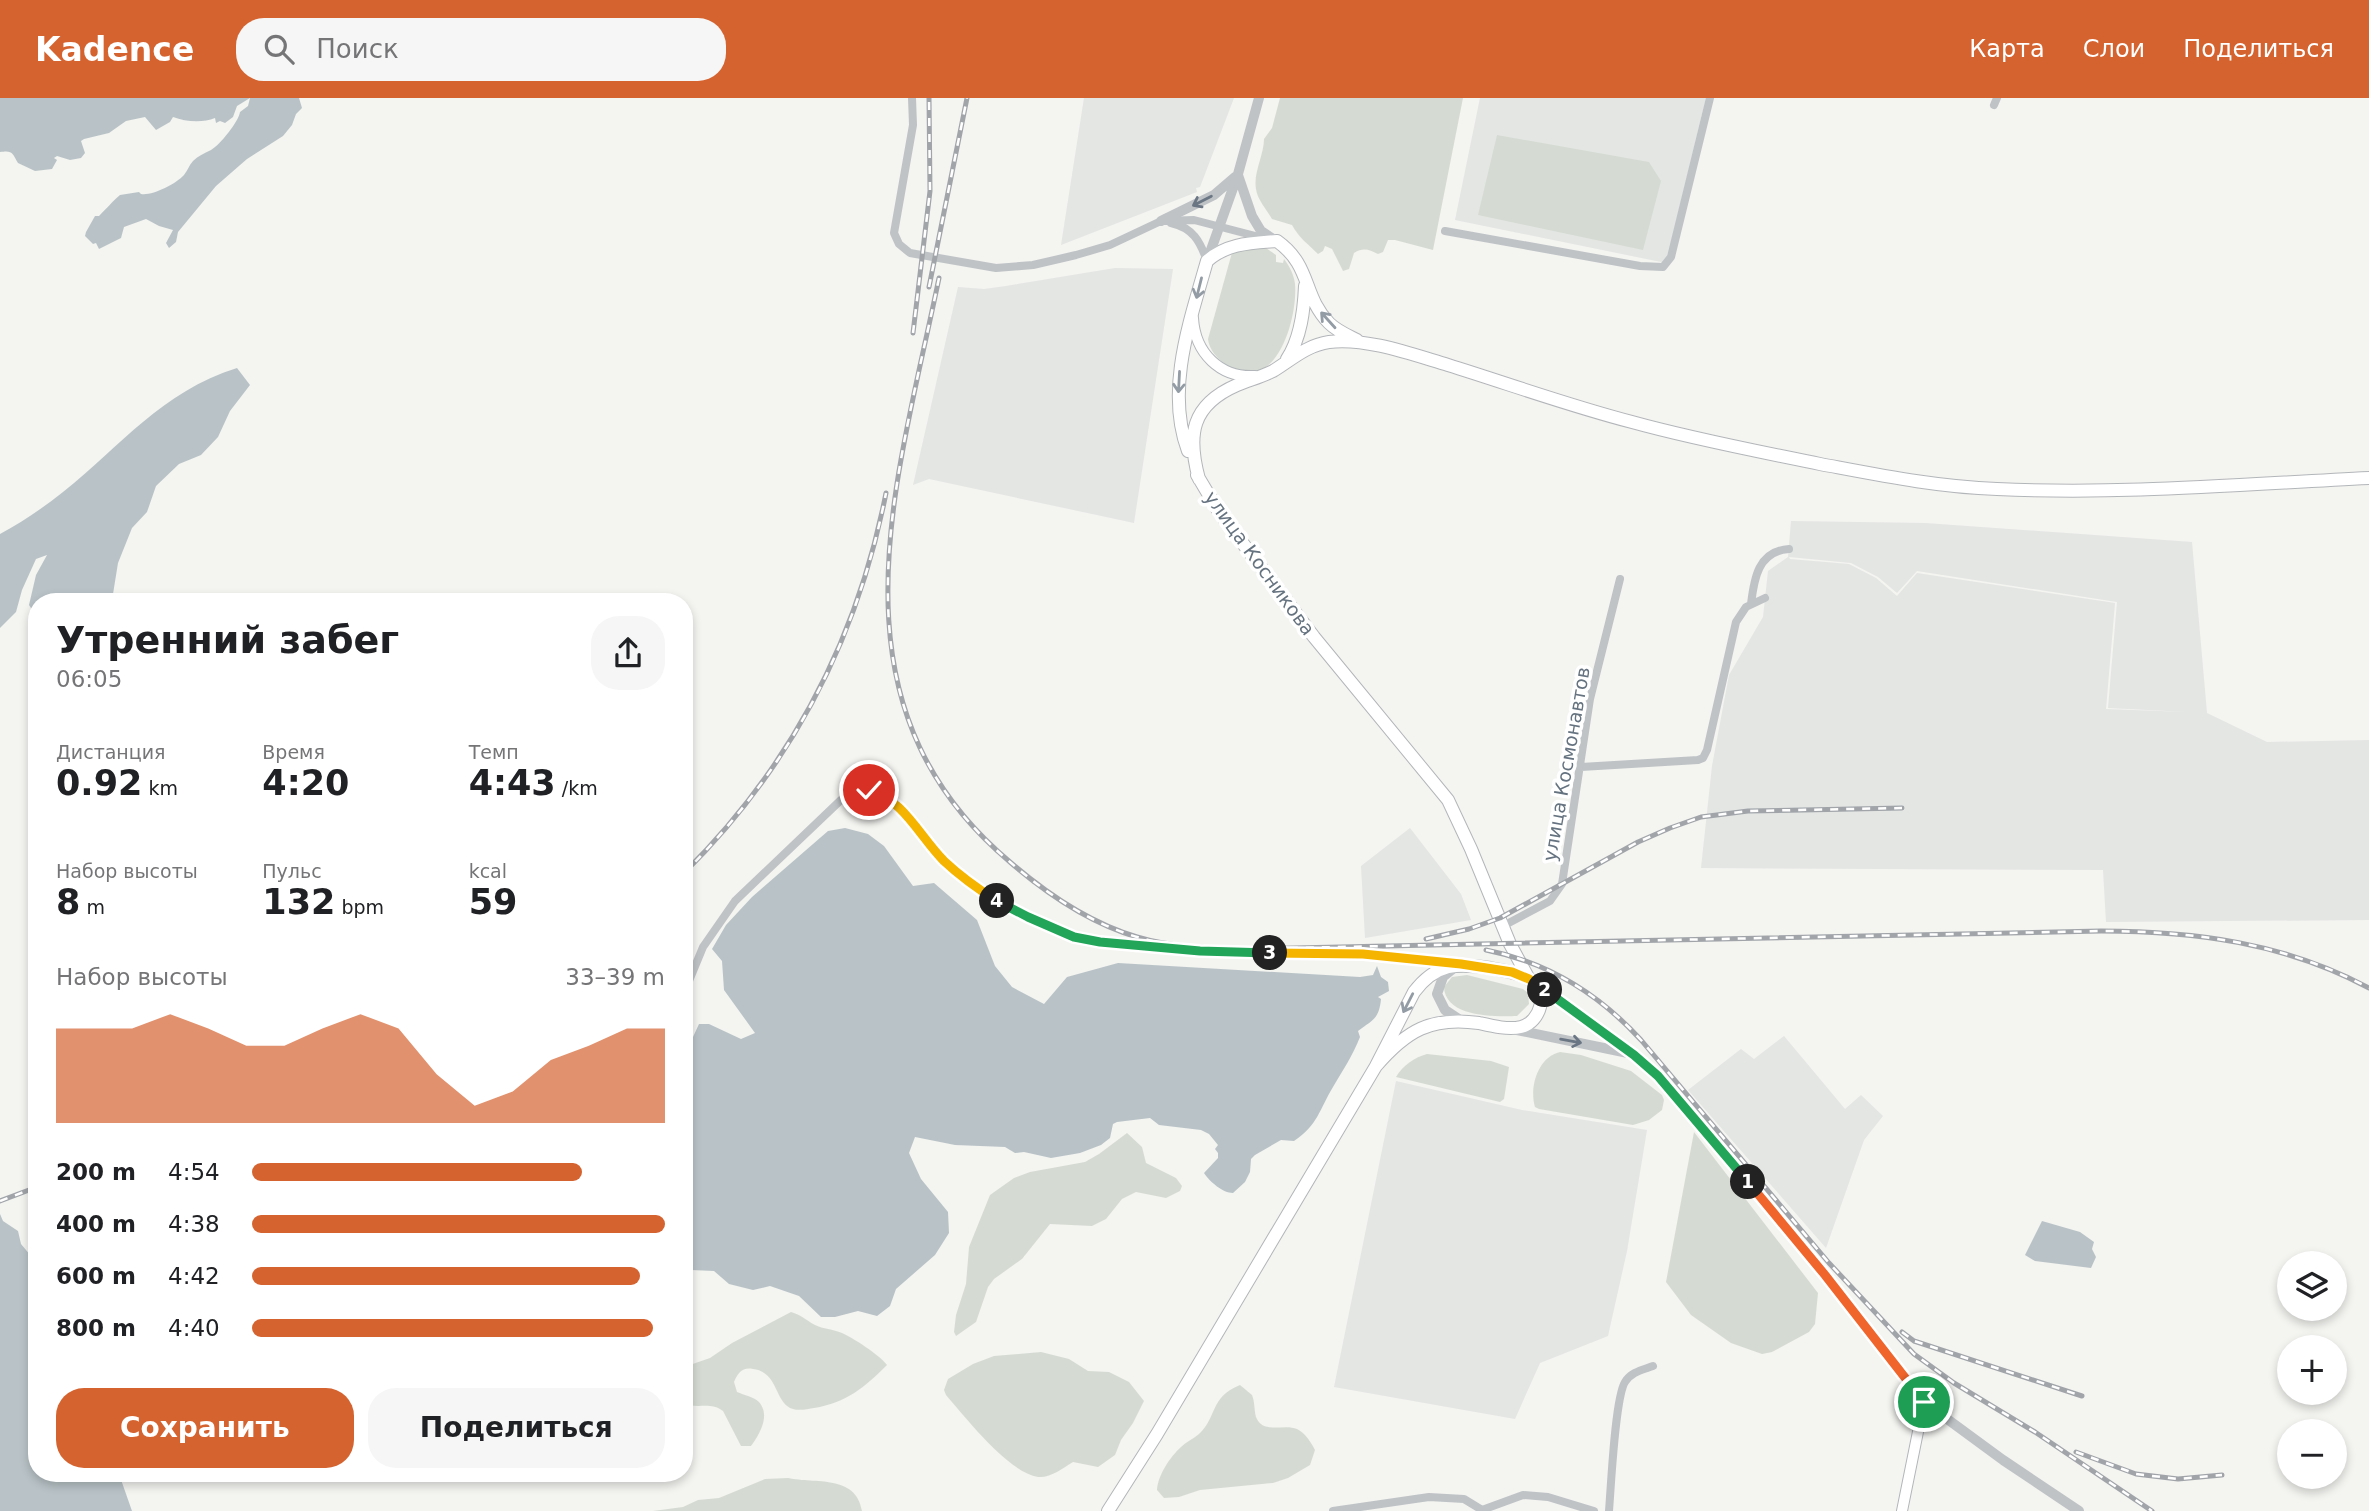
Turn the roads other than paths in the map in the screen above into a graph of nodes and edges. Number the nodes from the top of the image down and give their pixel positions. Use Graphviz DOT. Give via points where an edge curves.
graph roads {
  1 [pos="912,98"];
  2 [pos="1258,98"];
  3 [pos="1710,98"];
  4 [pos="1238,174"];
  5 [pos="1161,221"];
  6 [pos="1219,228"];
  7 [pos="1445,230"];
  8 [pos="1277,241"];
  9 [pos="1207,261"];
  10 [pos="1305,280"];
  11 [pos="1193,316"];
  12 [pos="1367,344"];
  13 [pos="1282,365"];
  14 [pos="1261,376"];
  15 [pos="2369,478"];
  16 [pos="1199,479"];
  17 [pos="1788,549"];
  18 [pos="1620,579"];
  19 [pos="1765,598"];
  20 [pos="1751,604"];
  21 [pos="1581,767"];
  22 [pos="1503,926"];
  23 [pos="1461,964"];
  24 [pos="693,971"];
  25 [pos="1532,981"];
  26 [pos="1466,1021"];
  27 [pos="1508,1028"];
  28 [pos="1634,1055"];
  29 [pos="1376,1066"];
  30 [pos="1653,1366"];
  31 [pos="1924,1402"];
  32 [pos="1482,1510"];
  33 [pos="1108,1511"];
  34 [pos="1333,1511"];
  35 [pos="1594,1511"];
  36 [pos="1609,1511"];
  37 [pos="1902,1511"];
  38 [pos="2079,1511"];
  1 -- 5 [label="street" via="913,125 894,233 910,253 984,267 1033,265 1110,245"];
  2 -- 4 [label="street, улица Косникова"];
  3 -- 7 [label="street" via="1667,265 1640,267"];
  4 -- 5 [label="street, one-way" via="1214,195"];
  4 -- 6 [label="street, улица Косникова"];
  4 -- 8 [label="street" via="1261,232"];
  5 -- 6 [label="street" via="1194,220"];
  5 -- 9 [label="street" via="1190,231"];
  6 -- 8 [label="street"];
  6 -- 9 [label="street, улица Косникова"];
  8 -- 9 [label="main road" via="1229,247"];
  8 -- 10 [label="main road" via="1298,261"];
  9 -- 11 [label="main road, улица Косникова, one-way"];
  12 -- 10 [label="main road, one-way" via="1330,324"];
  10 -- 13 [label="main road" via="1296,341"];
  11 -- 14 [label="main road" via="1196,339 1212,362 1227,372"];
  11 -- 16 [label="main road, улица Косникова, one-way" via="1181,364 1179,405 1184,441"];
  12 -- 13 [label="main road" via="1328,342"];
  12 -- 15 [label="main road" via="1632,422 1920,482 2075,492"];
  13 -- 14 [label="main road"];
  14 -- 16 [label="main road" via="1218,395 1196,420 1192,449"];
  16 -- 22 [label="main road, улица Косникова" via="1314,636 1448,800"];
  17 -- 20 [label="street" via="1773,552 1762,562"];
  18 -- 21 [label="street, улица Космонавтов" via="1590,699"];
  19 -- 20 [label="street"];
  20 -- 21 [label="street" via="1736,622 1703,758"];
  21 -- 22 [label="street, улица Космонавтов" via="1562,884 1550,901"];
  22 -- 25 [label="main road, улица Косникова"];
  23 -- 24 [label="street" via="1363,954 1200,951 1074,937 982,891 942,859 894,803 869,790 843,798 735,901 703,947"];
  23 -- 25 [label="main road" via="1512,972"];
  23 -- 26 [label="street" via="1443,977 1437,994 1448,1014"];
  23 -- 29 [label="main road, one-way" via="1436,972 1420,984"];
  25 -- 27 [label="main road" via="1541,1001 1539,1013 1528,1024"];
  25 -- 28 [label="street"];
  26 -- 27 [label="main road"];
  26 -- 29 [label="main road" via="1416,1030"];
  27 -- 28 [label="street, one-way"];
  28 -- 31 [label="street" via="1692,1115"];
  29 -- 33 [label="main road"];
  30 -- 36 [label="street" via="1634,1373 1624,1383"];
  31 -- 37 [label="main road"];
  31 -- 38 [label="street"];
  32 -- 34 [label="street" via="1464,1499 1429,1497"];
  32 -- 35 [label="street" via="1523,1495 1548,1497"];
}
